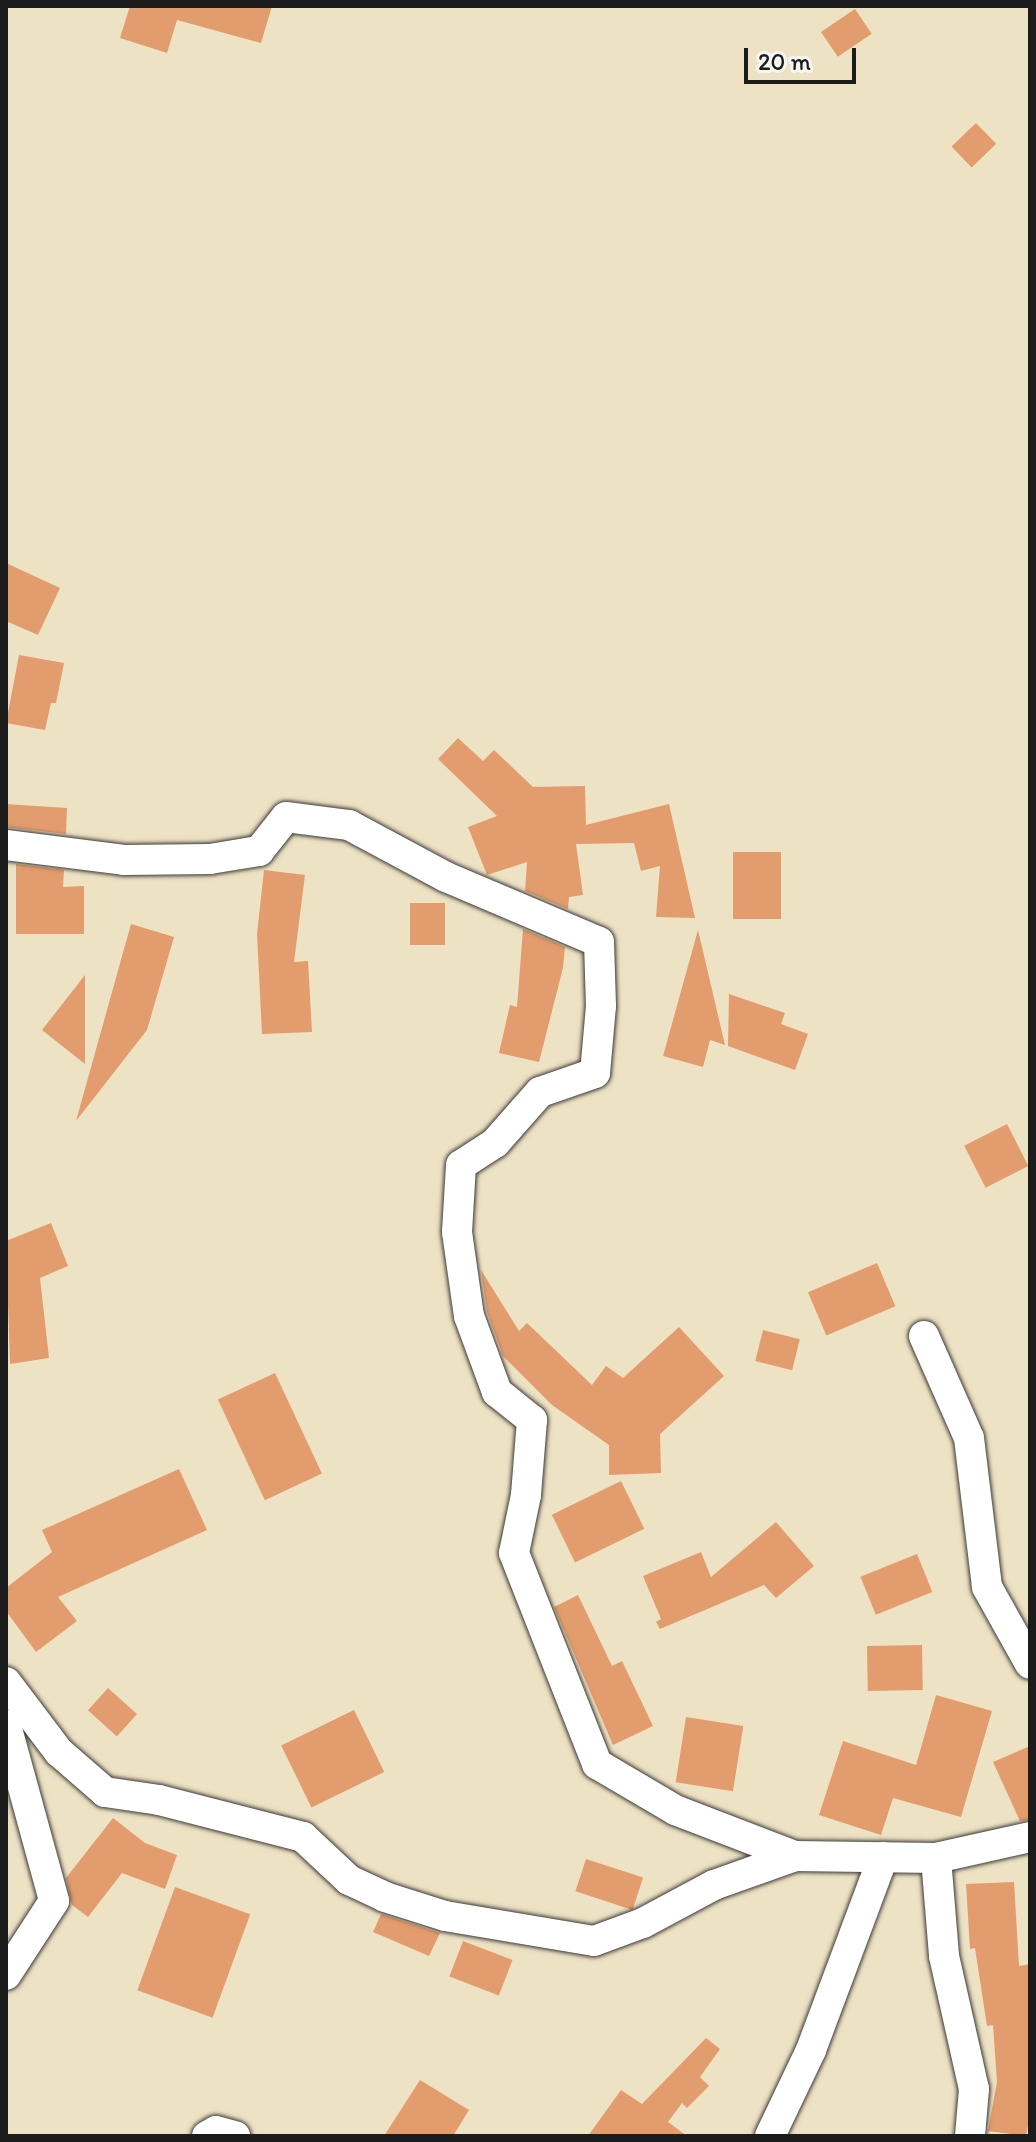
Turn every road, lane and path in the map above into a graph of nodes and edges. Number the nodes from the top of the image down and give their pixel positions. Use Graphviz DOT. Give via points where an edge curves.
graph roads {
  1 [pos="6,845"];
  2 [pos="924,1336"];
  3 [pos="1030,1664"];
  4 [pos="6,1682"];
  5 [pos="6,1725"];
  6 [pos="1030,1837"];
  7 [pos="795,1856"];
  8 [pos="883,1857"];
  9 [pos="936,1858"];
  10 [pos="6,1975"];
  11 [pos="207,2136"];
  12 [pos="235,2136"];
  13 [pos="770,2136"];
  14 [pos="970,2136"];
  1 -- 7 [label="street" via="124,860 210,859 259,851 286,817 349,825 446,877 599,942 595,1073 540,1092 495,1143 461,1165 457,1232 469,1316 497,1392 532,1420 526,1495 514,1553 597,1764 675,1810"];
  2 -- 3 [label="street" via="969,1438 987,1587"];
  4 -- 7 [label="street" via="59,1752 105,1792 159,1800 303,1837 349,1880 445,1916 594,1941 643,1923 714,1885"];
  5 -- 10 [label="street" via="54,1901"];
  6 -- 9 [label="street"];
  7 -- 8 [label="street"];
  8 -- 9 [label="street"];
  8 -- 13 [label="street" via="811,2050"];
  9 -- 14 [label="street" via="944,1956 974,2089"];
  11 -- 12 [label="street" via="216,2131"];
}
